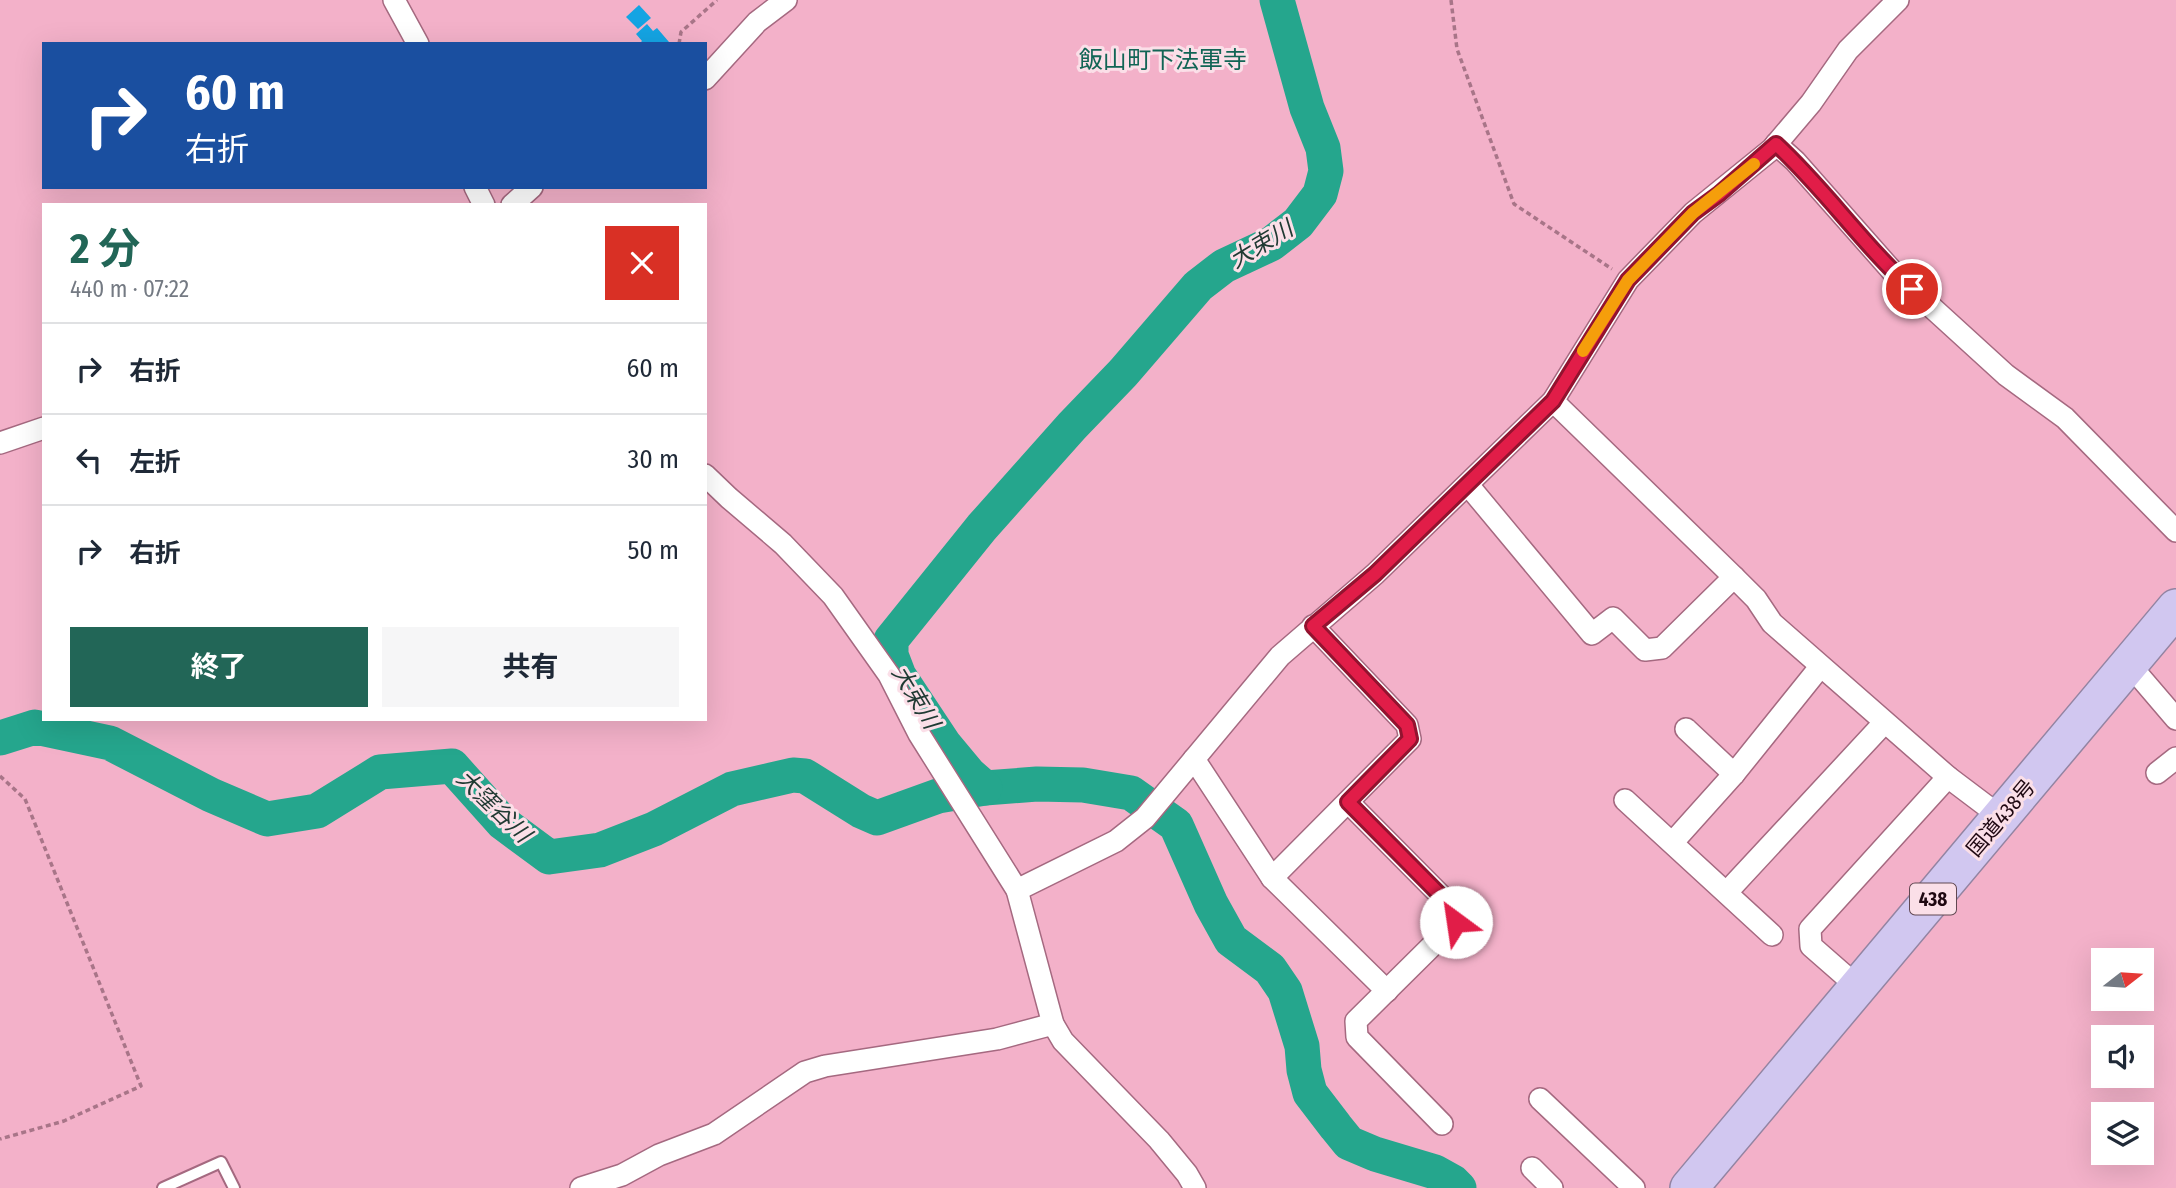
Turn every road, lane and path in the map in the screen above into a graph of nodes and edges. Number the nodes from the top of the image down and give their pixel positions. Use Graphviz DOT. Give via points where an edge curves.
graph roads {
  1 [pos="394,0"];
  2 [pos="716,0"];
  3 [pos="786,0"];
  4 [pos="1451,0"];
  5 [pos="1898,0"];
  6 [pos="417,42"];
  7 [pos="679,42"];
  8 [pos="707,77"];
  9 [pos="1776,144"];
  10 [pos="530,189"];
  11 [pos="514,203"];
  12 [pos="1628,280"];
  13 [pos="1553,401"];
  14 [pos="42,429"];
  15 [pos="0,443"];
  16 [pos="707,477"];
  17 [pos="1468,485"];
  18 [pos="2176,531"];
  19 [pos="1734,577"];
  20 [pos="2176,608"];
  21 [pos="1313,626"];
  22 [pos="2129,664"];
  23 [pos="1820,667"];
  24 [pos="2176,719"];
  25 [pos="1884,723"];
  26 [pos="1686,729"];
  27 [pos="2176,758"];
  28 [pos="1195,759"];
  29 [pos="2157,773"];
  30 [pos="1734,774"];
  31 [pos="0,776"];
  32 [pos="1948,777"];
  33 [pos="1625,800"];
  34 [pos="1348,802"];
  35 [pos="2001,817"];
  36 [pos="1672,842"];
  37 [pos="1272,878"];
  38 [pos="1017,890"];
  39 [pos="1727,892"];
  40 [pos="1772,934"];
  41 [pos="1858,988"];
  42 [pos="1387,990"];
  43 [pos="1053,1024"];
  44 [pos="1541,1099"];
  45 [pos="1442,1124"];
  46 [pos="0,1139"];
  47 [pos="1532,1168"];
  48 [pos="163,1188"];
  49 [pos="234,1188"];
  50 [pos="581,1188"];
  51 [pos="1195,1188"];
  52 [pos="1552,1188"];
  53 [pos="1634,1188"];
  54 [pos="1689,1188"];
  1 -- 6 [label="street"];
  2 -- 7 [label="path" via="681,33"];
  3 -- 8 [label="street" via="757,22"];
  4 -- 12 [label="path" via="1457,49 1514,204"];
  5 -- 9 [label="street" via="1848,50"];
  9 -- 12 [label="street" via="1693,213"];
  9 -- 18 [label="street" via="1893,272 2006,375 2065,418"];
  10 -- 11 [label="street"];
  12 -- 13 [label="street"];
  13 -- 17 [label="street"];
  13 -- 19 [label="street"];
  14 -- 15 [label="street"];
  16 -- 38 [label="street" via="833,596 889,675 919,734"];
  17 -- 19 [label="street" via="1592,634 1613,618 1645,650 1662,648"];
  17 -- 21 [label="street"];
  19 -- 23 [label="street" via="1772,623"];
  20 -- 22 [label="highway, 国道438号 / 438"];
  21 -- 28 [label="street" via="1280,656"];
  21 -- 34 [label="street" via="1407,725 1410,739"];
  22 -- 24 [label="street"];
  22 -- 35 [label="highway, 国道438号 / 438"];
  23 -- 25 [label="street"];
  23 -- 30 [label="street"];
  25 -- 32 [label="street"];
  25 -- 39 [label="street"];
  26 -- 30 [label="street"];
  27 -- 29 [label="street"];
  28 -- 37 [label="street"];
  28 -- 38 [label="street" via="1145,818 1116,841"];
  30 -- 36 [label="street"];
  31 -- 46 [label="path" via="24,799 141,1086 64,1121"];
  32 -- 35 [label="street"];
  32 -- 41 [label="street" via="1810,929 1811,946"];
  33 -- 36 [label="street"];
  34 -- 37 [label="street"];
  34 -- 42 [label="street" via="1455,910 1456,922"];
  35 -- 41 [label="highway, 国道438号 / 438"];
  36 -- 39 [label="street"];
  37 -- 42 [label="street"];
  38 -- 43 [label="street"];
  39 -- 40 [label="street"];
  41 -- 54 [label="highway, 国道438号 / 438"];
  42 -- 45 [label="street" via="1356,1021 1357,1037"];
  43 -- 50 [label="street" via="997,1039 805,1072 714,1133 622,1175"];
  43 -- 51 [label="street" via="1063,1041 1159,1140"];
  44 -- 53 [label="street"];
  47 -- 52 [label="street"];
  48 -- 49 [label="lane" via="221,1163"];
}
